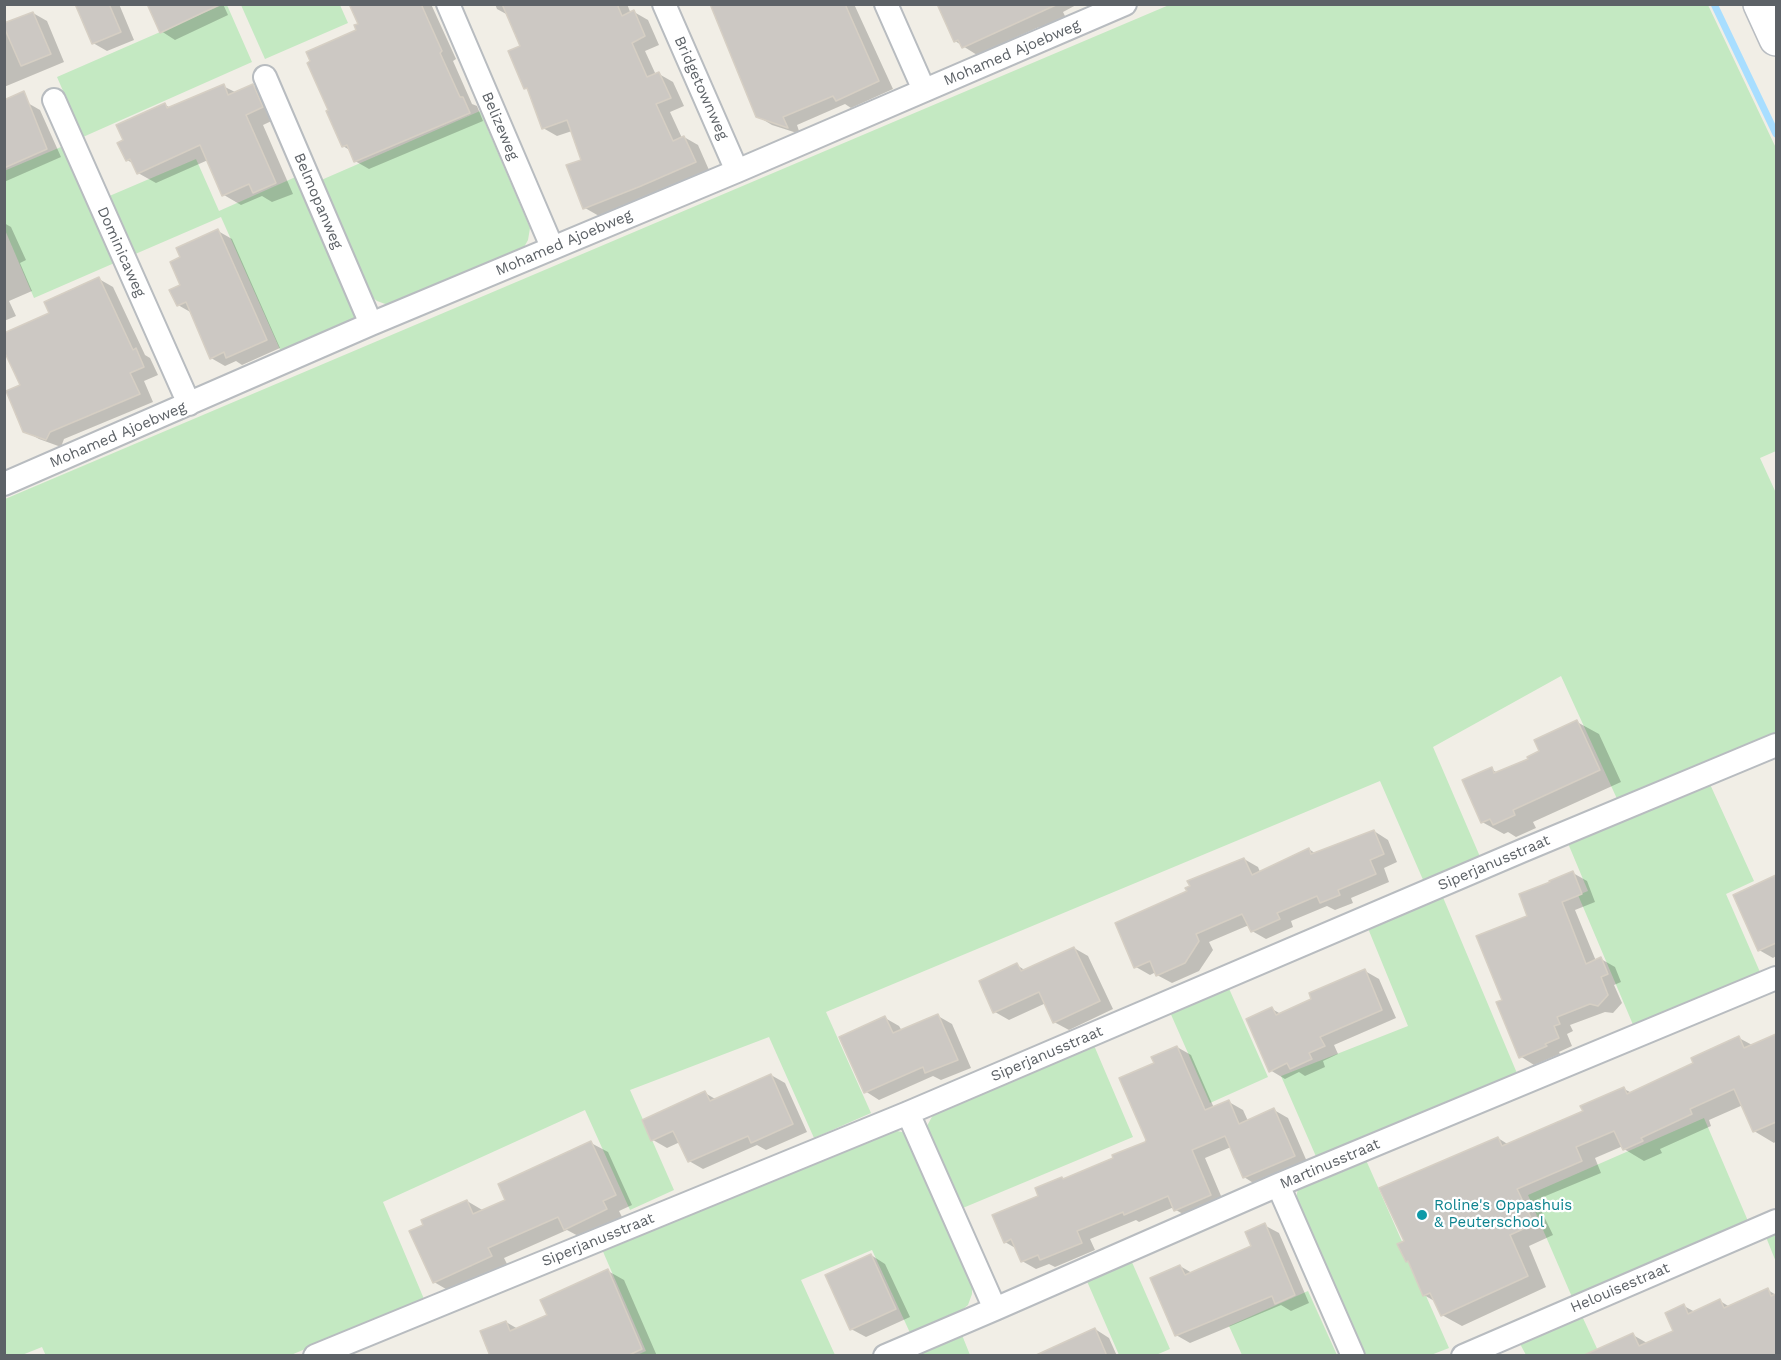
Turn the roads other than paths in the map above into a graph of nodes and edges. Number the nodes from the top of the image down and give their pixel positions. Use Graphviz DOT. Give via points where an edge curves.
graph roads {
  1 [pos="447,4"];
  2 [pos="664,4"];
  3 [pos="886,4"];
  4 [pos="1760,4"];
  5 [pos="1113,7"];
  6 [pos="1776,39"];
  7 [pos="266,77"];
  8 [pos="924,90"];
  9 [pos="54,100"];
  10 [pos="737,171"];
  11 [pos="552,248"];
  12 [pos="371,324"];
  13 [pos="189,404"];
  14 [pos="4,484"];
  15 [pos="1776,745"];
  16 [pos="1776,978"];
  17 [pos="908,1113"];
  18 [pos="1278,1185"];
  19 [pos="1776,1221"];
  20 [pos="995,1309"];
  21 [pos="315,1356"];
  22 [pos="885,1356"];
  23 [pos="1353,1356"];
  24 [pos="1462,1356"];
  1 -- 11 [label="street, Belizeweg"];
  2 -- 10 [label="street, Bridgetownweg"];
  3 -- 8 [label="street"];
  4 -- 6 [label="street"];
  5 -- 8 [label="street, Mohamed Ajoebweg"];
  7 -- 12 [label="street, Belmopanweg"];
  8 -- 10 [label="street, Mohamed Ajoebweg"];
  9 -- 13 [label="street, Dominicaweg"];
  10 -- 11 [label="street, Mohamed Ajoebweg"];
  11 -- 12 [label="street, Mohamed Ajoebweg"];
  12 -- 13 [label="street, Mohamed Ajoebweg"];
  13 -- 14 [label="street, Mohamed Ajoebweg"];
  15 -- 17 [label="street, Siperjanusstraat"];
  16 -- 18 [label="street, Martinusstraat"];
  17 -- 20 [label="street"];
  17 -- 21 [label="street, Siperjanusstraat"];
  18 -- 20 [label="street, Martinusstraat"];
  18 -- 23 [label="street"];
  19 -- 24 [label="street, Helouisestraat"];
  20 -- 22 [label="street, Martinusstraat"];
}
